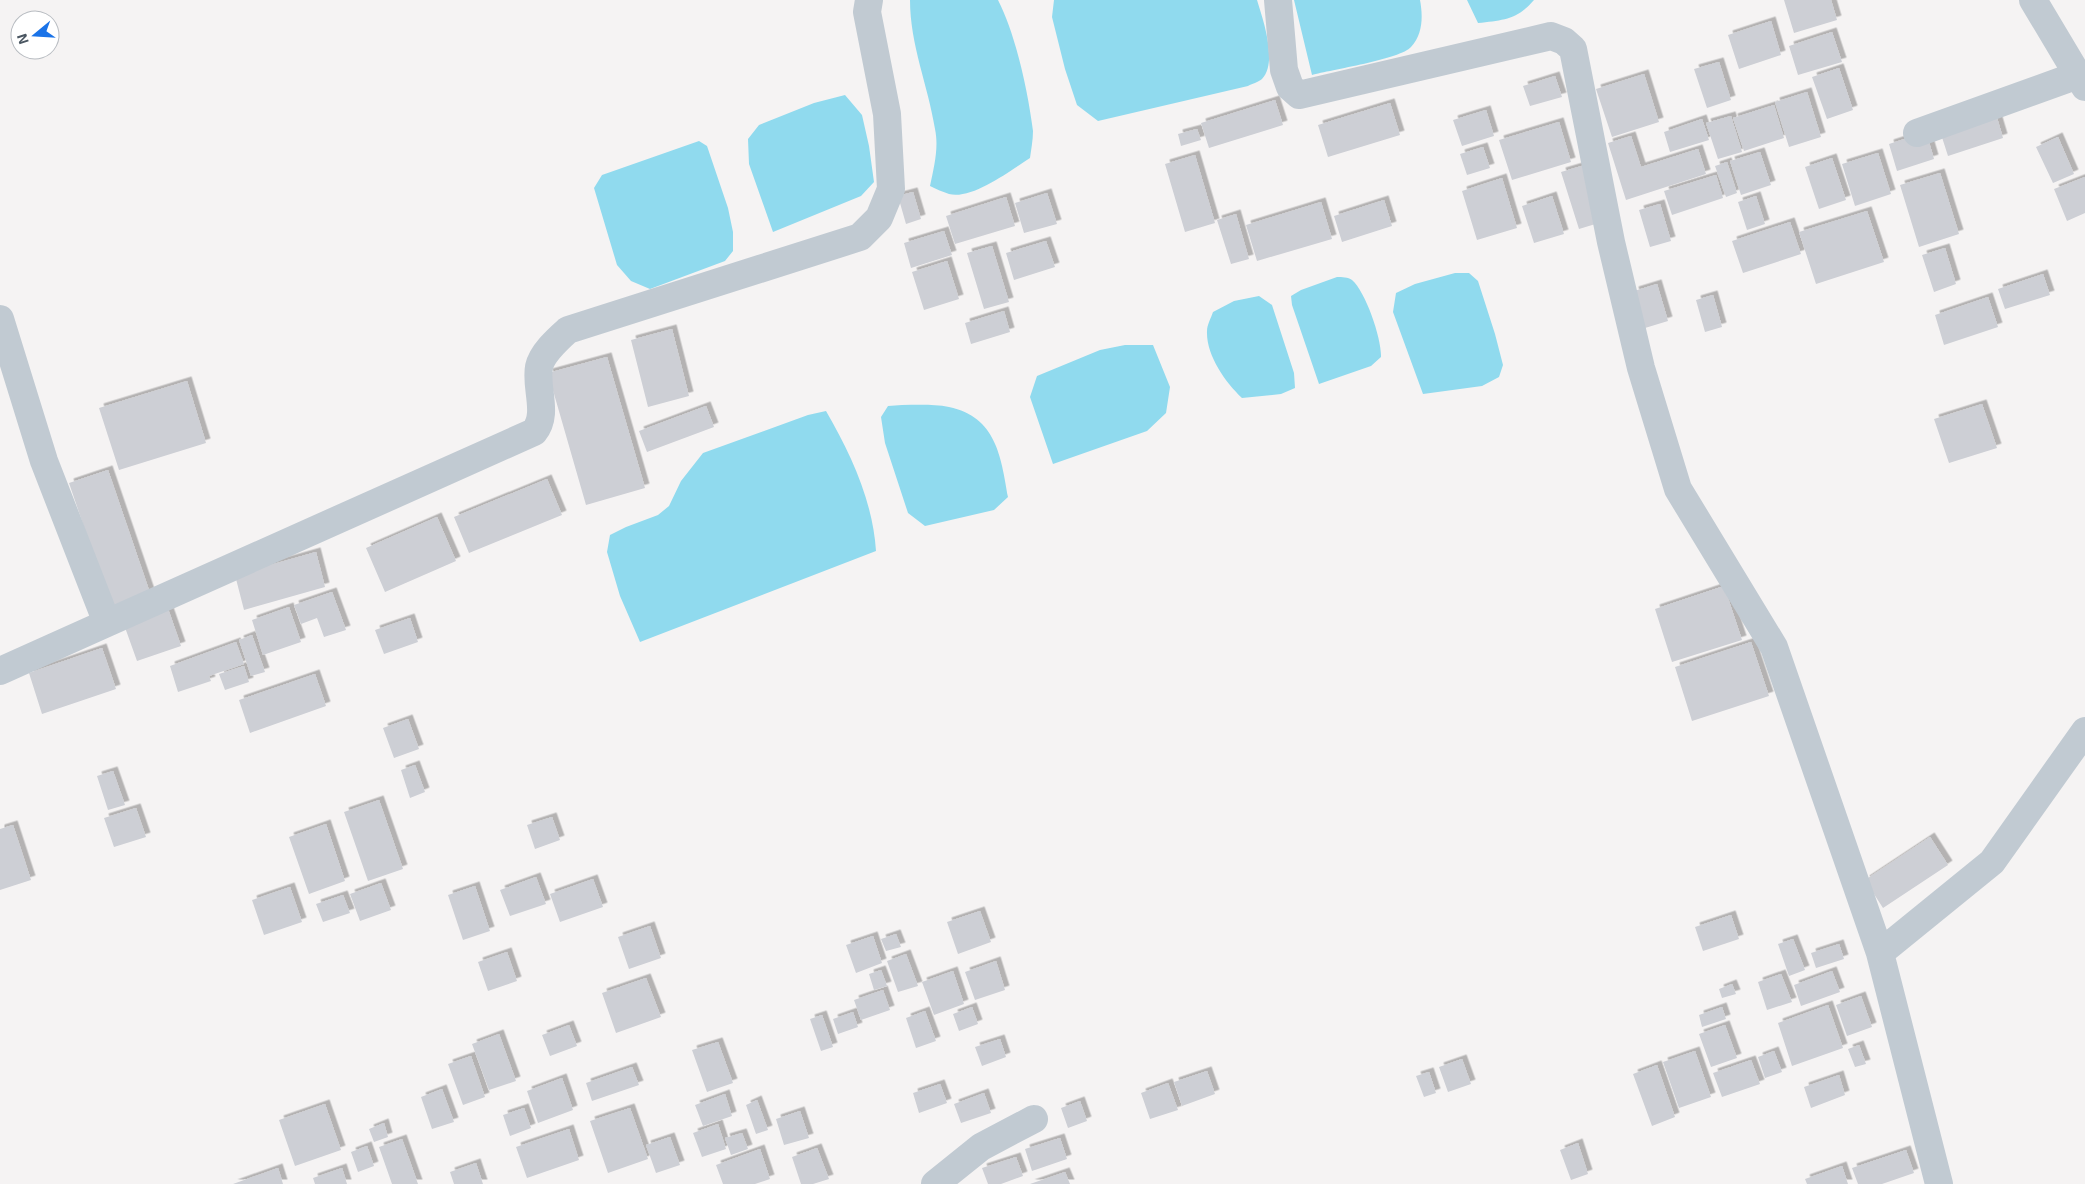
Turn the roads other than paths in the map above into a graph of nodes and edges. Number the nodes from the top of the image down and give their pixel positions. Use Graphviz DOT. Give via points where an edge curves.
graph roads {
  1 [pos="869,0"];
  2 [pos="1278,0"];
  3 [pos="2033,0"];
  4 [pos="2082,81"];
  5 [pos="1917,133"];
  6 [pos="0,319"];
  7 [pos="107,622"];
  8 [pos="0,671"];
  9 [pos="2085,732"];
  10 [pos="1880,953"];
  11 [pos="1034,1119"];
  12 [pos="935,1184"];
  13 [pos="1939,1184"];
  1 -- 7 [label="street" via="867,12 887,114 891,189 879,218 860,237 568,330 551,346 539,366 541,416 534,432"];
  2 -- 10 [label="street" via="1284,70 1290,86 1299,95 1551,36 1573,49 1609,232 1641,368 1678,489 1774,647"];
  3 -- 4 [label="street"];
  4 -- 5 [label="street"];
  6 -- 7 [label="street" via="44,461"];
  7 -- 8 [label="street"];
  9 -- 10 [label="street" via="1992,862"];
  10 -- 13 [label="street"];
  11 -- 12 [label="street" via="981,1147"];
}
